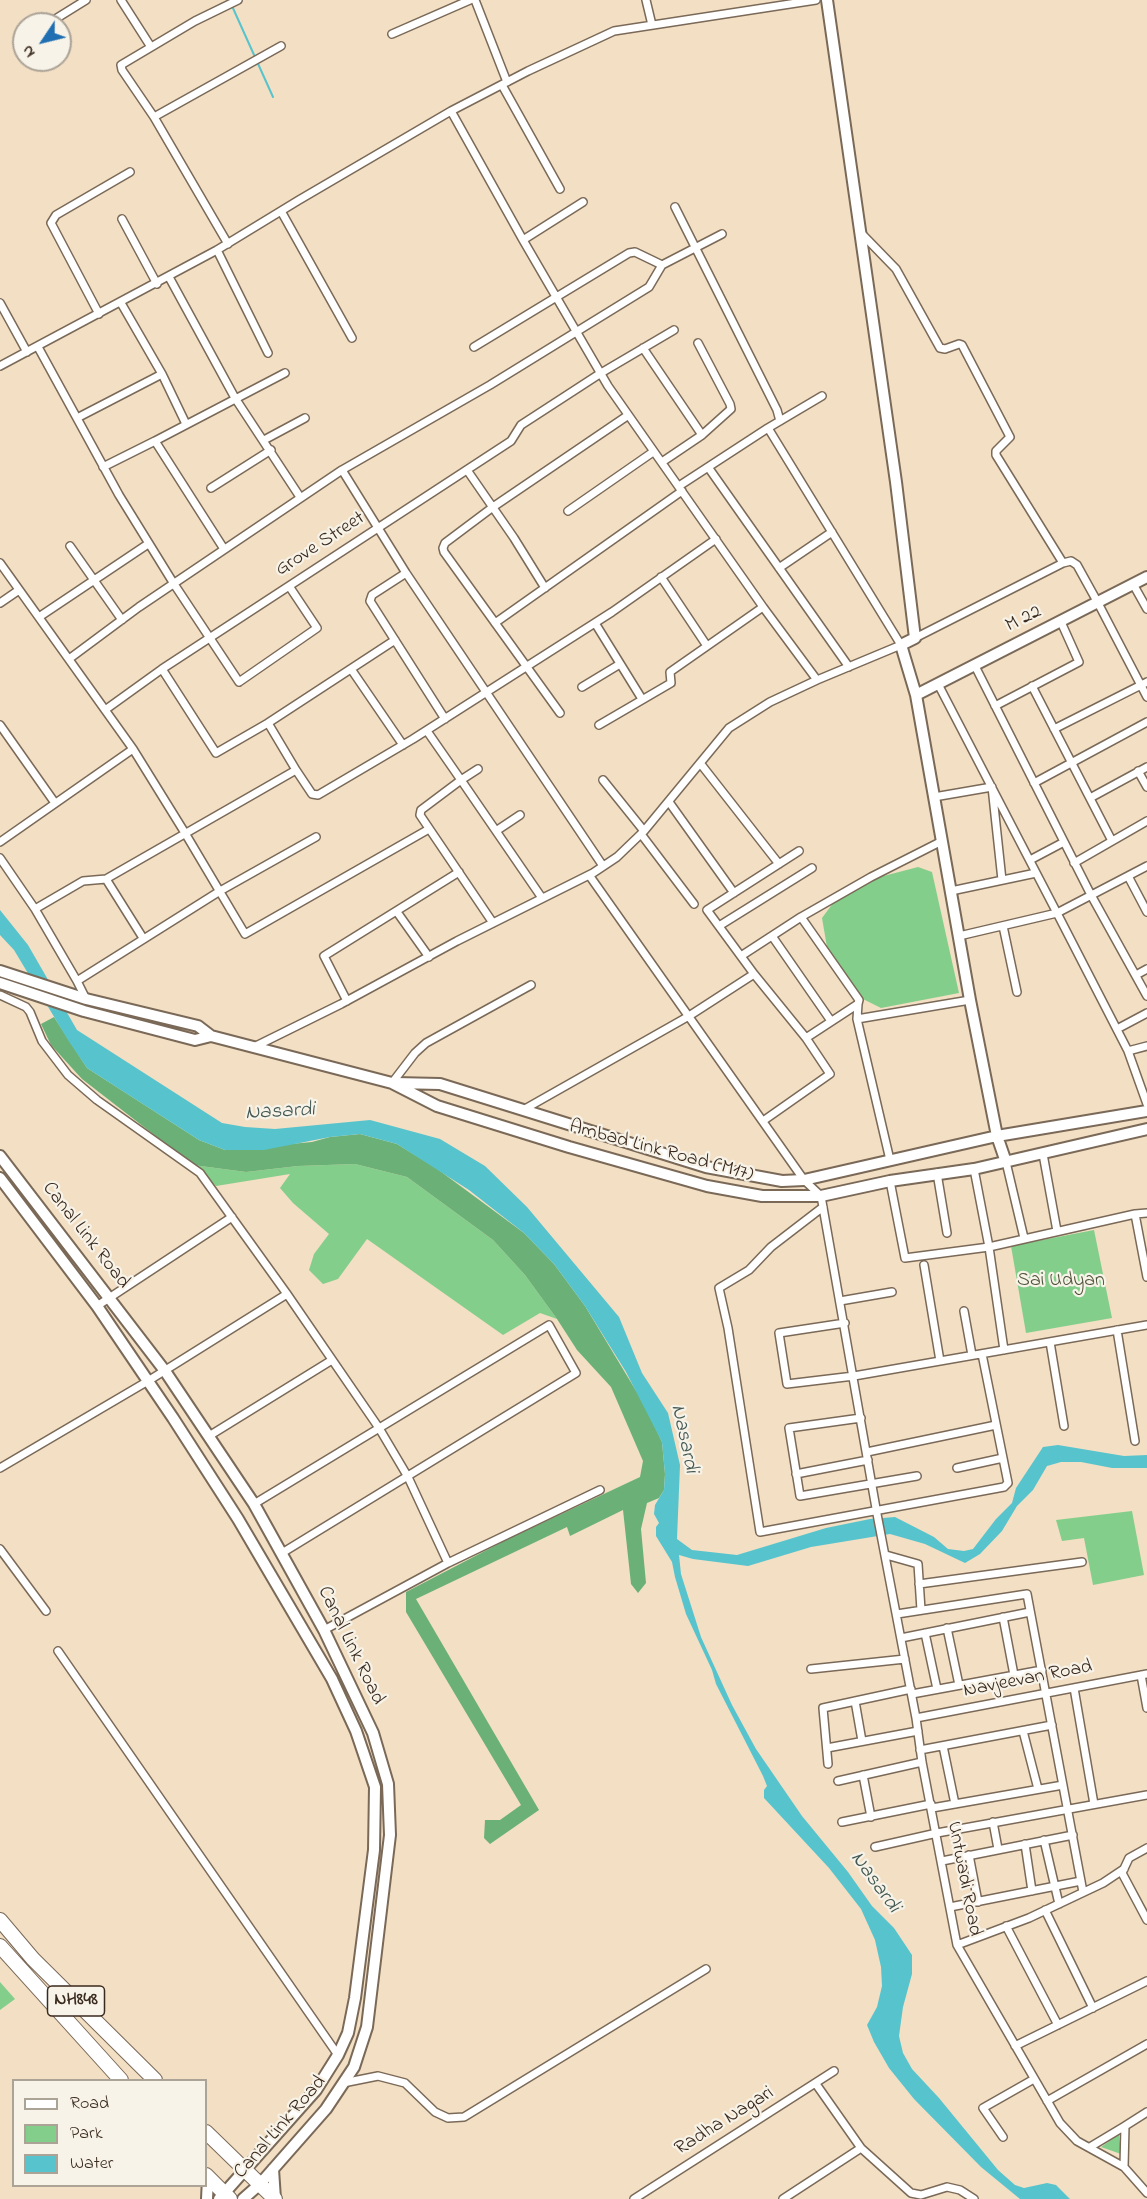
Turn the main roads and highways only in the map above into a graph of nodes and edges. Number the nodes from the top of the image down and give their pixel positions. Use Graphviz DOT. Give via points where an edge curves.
graph roads {
  1 [pos="827,0"];
  2 [pos="1147,577"];
  3 [pos="916,695"];
  4 [pos="1,976"];
  5 [pos="211,1036"];
  6 [pos="392,1083"];
  7 [pos="1147,1111"];
  8 [pos="1147,1129"];
  9 [pos="997,1136"];
  10 [pos="0,1156"];
  11 [pos="1006,1162"];
  12 [pos="0,1178"];
  13 [pos="0,1920"];
  14 [pos="0,1946"];
  15 [pos="120,2079"];
  16 [pos="154,2079"];
  17 [pos="207,2133"];
  18 [pos="260,2154"];
  19 [pos="230,2156"];
  20 [pos="273,2169"];
  21 [pos="246,2170"];
  22 [pos="207,2176"];
  23 [pos="260,2184"];
  24 [pos="225,2197"];
  25 [pos="207,2199"];
  26 [pos="243,2199"];
  27 [pos="275,2199"];
  1 -- 3 [label="main road" via="915,638 901,645"];
  2 -- 3 [label="main road, M 22"];
  3 -- 9 [label="main road"];
  4 -- 5 [label="main road, Ambad Link Road (M17)" via="198,1026"];
  4 -- 5 [label="main road, Ambad Link Road (M17)" via="12,988 84,1011 195,1040"];
  5 -- 6 [label="main road, Ambad Link Road (M17)"];
  6 -- 9 [label="main road" via="440,1084 706,1167 782,1181 804,1180"];
  6 -- 11 [label="main road, Ambad Link Road (M17)" via="437,1106 570,1148 762,1197 822,1201 890,1181"];
  7 -- 9 [label="main road"];
  8 -- 11 [label="main road, Ambad Link Road (M17)"];
  9 -- 11 [label="main road"];
  10 -- 20 [label="main road, Canal Link Road" via="165,1371 254,1504 324,1630 373,1733 388,1784 390,1835 367,2027 354,2067 343,2084"];
  12 -- 18 [label="main road, Canal Link Road" via="97,1306 238,1519 332,1679 356,1731 375,1787 374,1850 348,2033 316,2090"];
  13 -- 16 [label="highway, NH848" via="33,1959"];
  14 -- 15 [label="highway"];
  17 -- 19 [label="highway"];
  18 -- 19 [label="main road" via="244,2160"];
  18 -- 21 [label="main road, Canal Link Road"];
  19 -- 21 [label="highway"];
  20 -- 23 [label="main road, Canal Link Road"];
  20 -- 27 [label="main road"];
  21 -- 23 [label="highway"];
  21 -- 24 [label="main road, Canal Link Road"];
  22 -- 24 [label="highway"];
  22 -- 25 [label="main road"];
  23 -- 26 [label="main road, Canal Link Road"];
  23 -- 27 [label="highway"];
}
